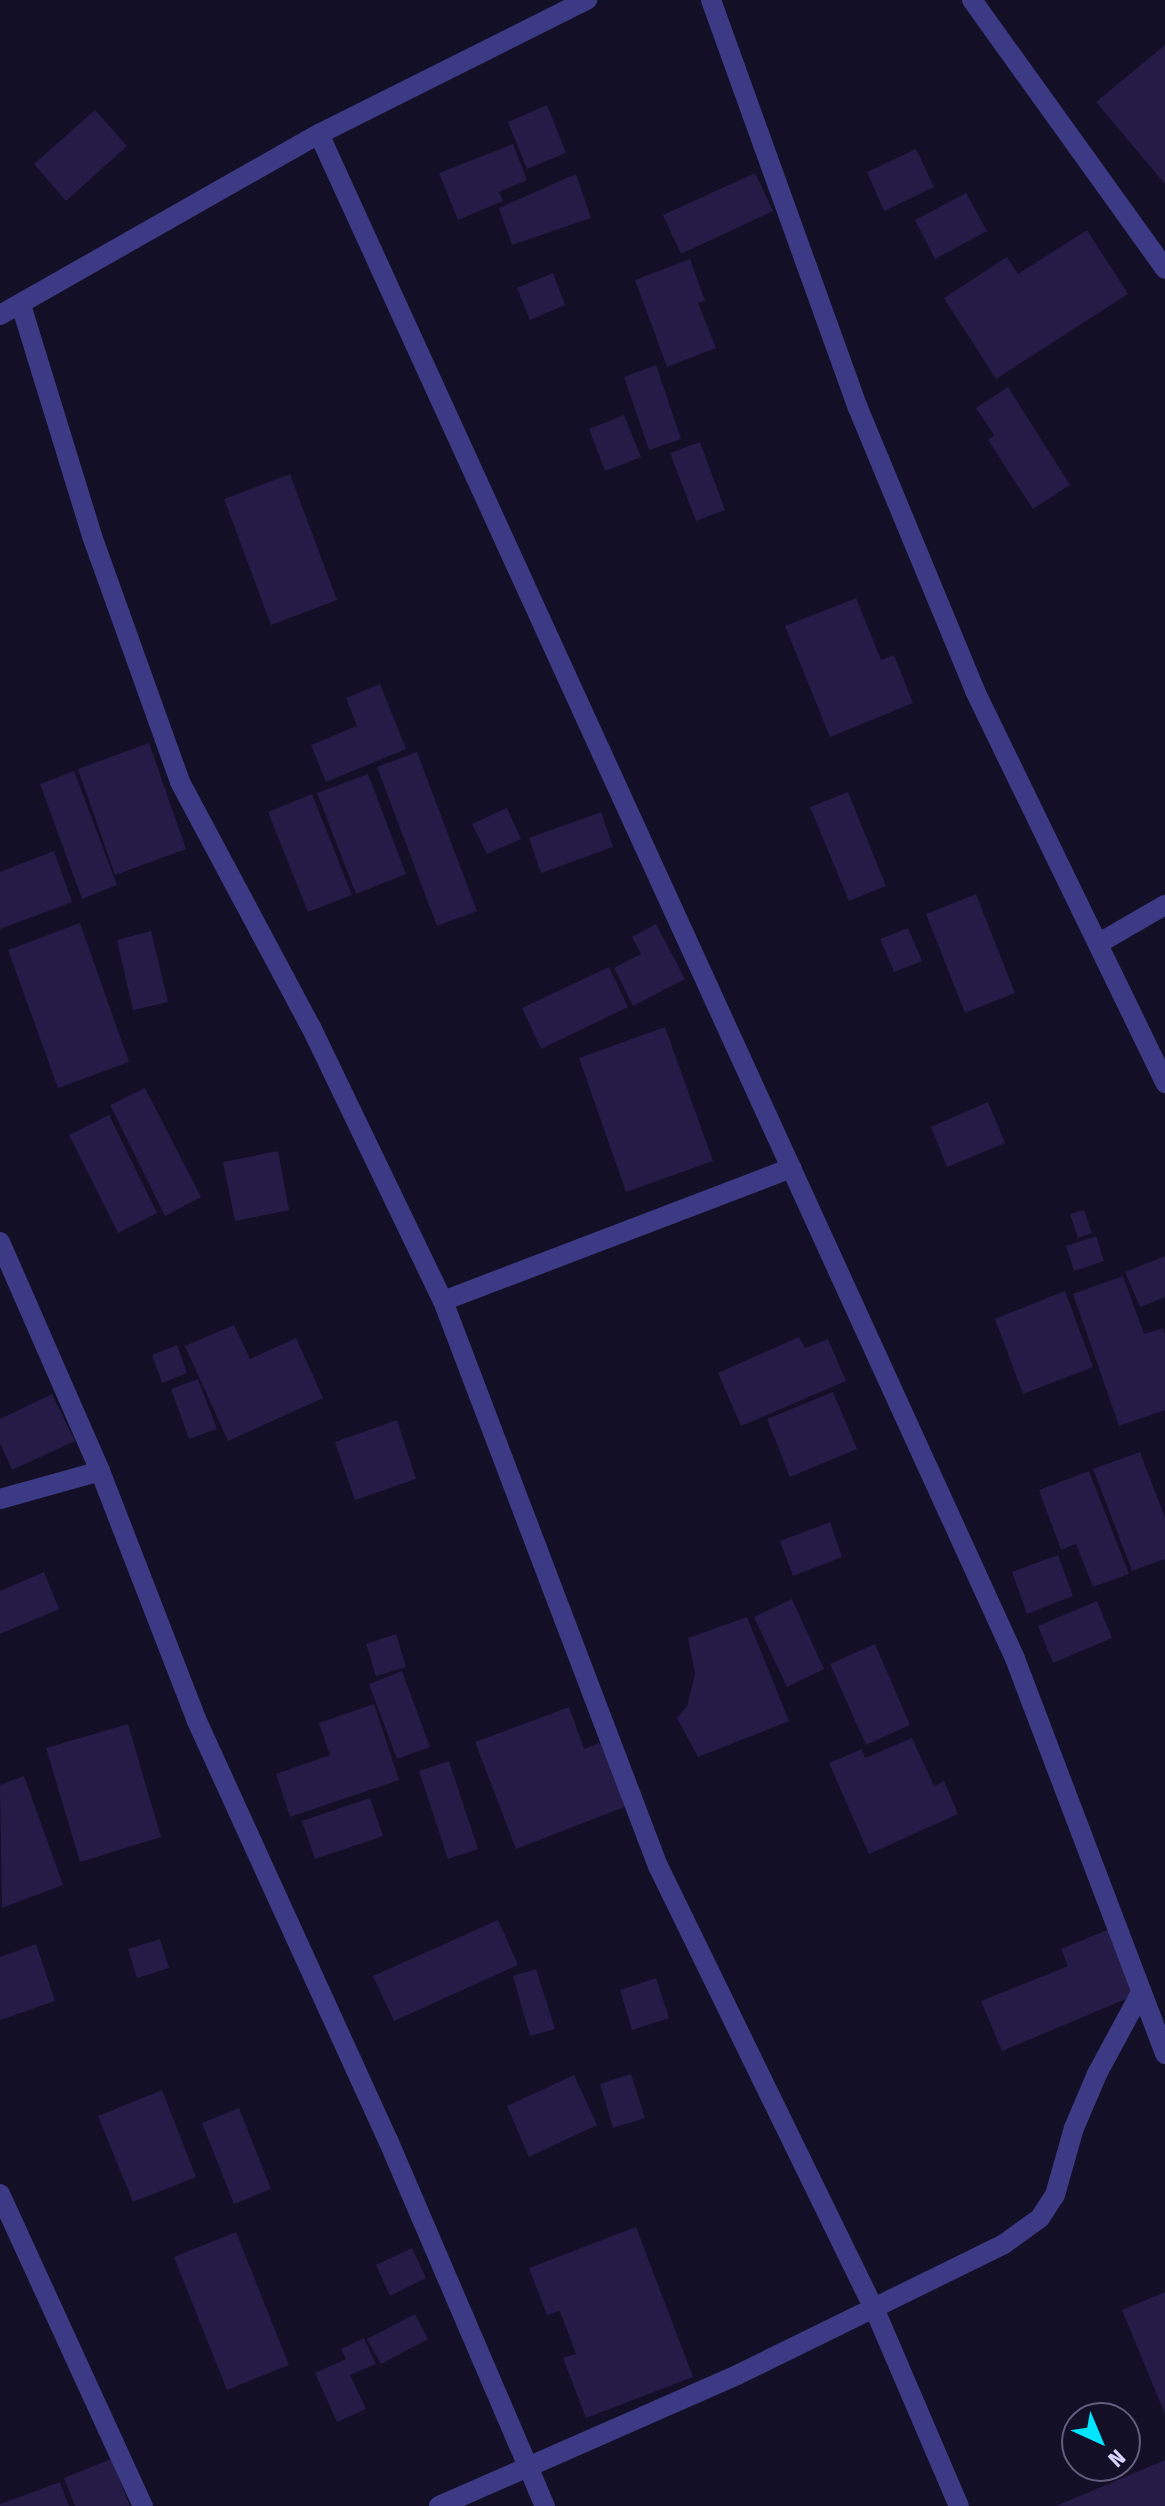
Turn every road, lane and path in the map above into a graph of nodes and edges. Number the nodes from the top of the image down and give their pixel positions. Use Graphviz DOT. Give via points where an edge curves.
graph roads {
  1 [pos="587,0"];
  2 [pos="711,0"];
  3 [pos="972,0"];
  4 [pos="319,134"];
  5 [pos="1165,269"];
  6 [pos="21,305"];
  7 [pos="0,315"];
  8 [pos="1165,905"];
  9 [pos="1101,942"];
  10 [pos="1165,1083"];
  11 [pos="791,1168"];
  12 [pos="0,1242"];
  13 [pos="443,1301"];
  14 [pos="100,1471"];
  15 [pos="0,1499"];
  16 [pos="1139,1996"];
  17 [pos="1165,2054"];
  18 [pos="0,2194"];
  19 [pos="874,2308"];
  20 [pos="529,2468"];
  21 [pos="143,2506"];
  22 [pos="439,2506"];
  23 [pos="545,2506"];
  24 [pos="959,2506"];
  1 -- 4 [label="street"];
  2 -- 9 [label="street" via="858,408 969,677"];
  3 -- 5 [label="street"];
  4 -- 6 [label="street"];
  4 -- 11 [label="street"];
  6 -- 7 [label="street"];
  6 -- 13 [label="street" via="92,536 180,782 311,1027"];
  8 -- 9 [label="street"];
  9 -- 10 [label="street"];
  11 -- 13 [label="street"];
  11 -- 16 [label="street" via="1014,1656"];
  12 -- 14 [label="street"];
  13 -- 19 [label="street" via="658,1866"];
  14 -- 15 [label="street"];
  14 -- 20 [label="street" via="196,1719 388,2140"];
  16 -- 17 [label="street"];
  16 -- 19 [label="street" via="1097,2074 1074,2128 1055,2195 1040,2218 1004,2244"];
  18 -- 21 [label="street"];
  19 -- 20 [label="street"];
  19 -- 24 [label="street"];
  20 -- 22 [label="street"];
  20 -- 23 [label="street"];
}
